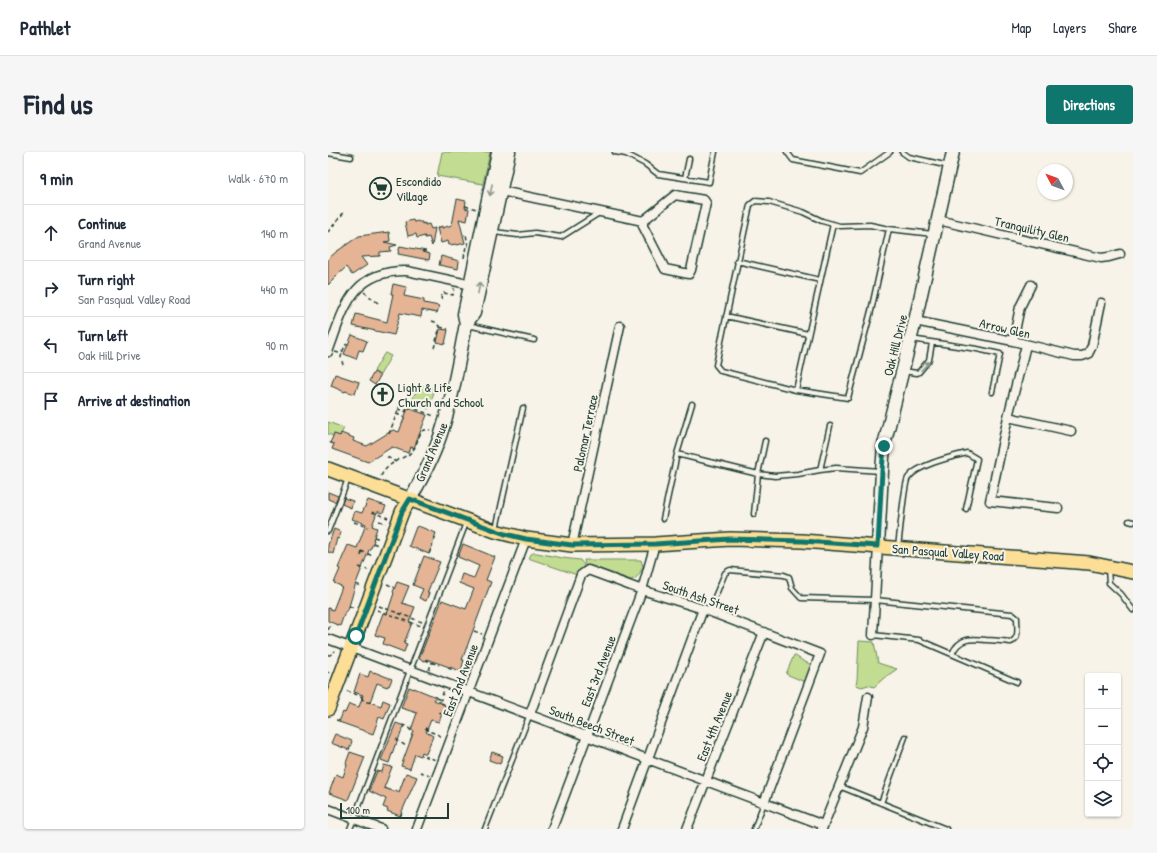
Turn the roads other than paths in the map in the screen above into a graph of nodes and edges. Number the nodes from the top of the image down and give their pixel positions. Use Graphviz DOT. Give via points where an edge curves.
graph roads {
  1 [pos="498,152"];
  2 [pos="509,152"];
  3 [pos="616,152"];
  4 [pos="715,152"];
  5 [pos="787,152"];
  6 [pos="890,152"];
  7 [pos="902,152"];
  8 [pos="952,152"];
  9 [pos="328,153"];
  10 [pos="351,157"];
  11 [pos="689,159"];
  12 [pos="949,166"];
  13 [pos="685,178"];
  14 [pos="501,191"];
  15 [pos="602,212"];
  16 [pos="938,220"];
  17 [pos="642,221"];
  18 [pos="833,224"];
  19 [pos="889,229"];
  20 [pos="492,231"];
  21 [pos="935,234"];
  22 [pos="1120,254"];
  23 [pos="737,261"];
  24 [pos="820,280"];
  25 [pos="471,284"];
  26 [pos="1031,285"];
  27 [pos="1101,303"];
  28 [pos="726,316"];
  29 [pos="915,321"];
  30 [pos="466,324"];
  31 [pos="620,326"];
  32 [pos="808,334"];
  33 [pos="911,339"];
  34 [pos="534,340"];
  35 [pos="1013,342"];
  36 [pos="932,343"];
  37 [pos="1026,345"];
  38 [pos="332,352"];
  39 [pos="903,371"];
  40 [pos="796,390"];
  41 [pos="992,392"];
  42 [pos="692,404"];
  43 [pos="524,408"];
  44 [pos="1008,417"];
  45 [pos="830,426"];
  46 [pos="1071,431"];
  47 [pos="765,442"];
  48 [pos="677,454"];
  49 [pos="328,469"];
  50 [pos="820,470"];
  51 [pos="882,471"];
  52 [pos="758,474"];
  53 [pos="348,476"];
  54 [pos="410,499"];
  55 [pos="966,508"];
  56 [pos="1058,508"];
  57 [pos="754,514"];
  58 [pos="663,519"];
  59 [pos="467,521"];
  60 [pos="328,530"];
  61 [pos="495,531"];
  62 [pos="526,539"];
  63 [pos="655,544"];
  64 [pos="572,545"];
  65 [pos="878,546"];
  66 [pos="898,548"];
  67 [pos="1108,567"];
  68 [pos="1132,570"];
  69 [pos="642,590"];
  70 [pos="875,600"];
  71 [pos="706,610"];
  72 [pos="1133,610"];
  73 [pos="764,632"];
  74 [pos="873,635"];
  75 [pos="328,639"];
  76 [pos="351,648"];
  77 [pos="952,654"];
  78 [pos="410,670"];
  79 [pos="1017,682"];
  80 [pos="468,692"];
  81 [pos="868,697"];
  82 [pos="328,709"];
  83 [pos="530,714"];
  84 [pos="586,736"];
  85 [pos="905,737"];
  86 [pos="648,759"];
  87 [pos="705,781"];
  88 [pos="838,786"];
  89 [pos="764,803"];
  90 [pos="881,803"];
  91 [pos="328,809"];
  92 [pos="354,819"];
  93 [pos="822,827"];
  94 [pos="350,829"];
  95 [pos="381,829"];
  96 [pos="417,829"];
  97 [pos="485,829"];
  98 [pos="552,829"];
  99 [pos="622,829"];
  100 [pos="687,829"];
  101 [pos="754,829"];
  102 [pos="946,829"];
  1 -- 25 [label="main road, Grand Avenue, one-way"];
  2 -- 14 [label="main road, Grand Avenue"];
  3 -- 13 [label="lane" via="626,154 658,174"];
  4 -- 13 [label="lane" via="709,182"];
  5 -- 6 [label="lane" via="793,160 860,173"];
  7 -- 12 [label="lane" via="909,157"];
  8 -- 12 [label="main road, Oak Hill Drive"];
  9 -- 10 [label="lane"];
  11 -- 13 [label="lane"];
  12 -- 16 [label="main road, Oak Hill Drive"];
  14 -- 15 [label="street"];
  14 -- 20 [label="main road, Grand Avenue"];
  15 -- 17 [label="street"];
  15 -- 20 [label="lane" via="561,237"];
  16 -- 21 [label="main road, Oak Hill Drive"];
  16 -- 22 [label="street, Tranquility Glen" via="1101,258"];
  17 -- 17 [label="street" via="665,269 689,274 706,202 675,195"];
  18 -- 19 [label="lane" via="870,225"];
  18 -- 23 [label="lane" via="769,202 755,201 750,205"];
  18 -- 24 [label="lane"];
  19 -- 21 [label="lane"];
  19 -- 40 [label="lane" via="848,398"];
  30 -- 20 [label="main road, Grand Avenue, one-way" via="474,313"];
  21 -- 29 [label="main road, Oak Hill Drive"];
  23 -- 24 [label="lane"];
  23 -- 28 [label="lane"];
  24 -- 32 [label="lane"];
  25 -- 30 [label="main road, Grand Avenue" via="464,314"];
  25 -- 38 [label="street" via="407,271 382,274 371,279 353,293 343,310"];
  26 -- 35 [label="street" via="1020,307"];
  27 -- 37 [label="street, Arrow Glen" via="1088,354 1074,356"];
  28 -- 32 [label="lane"];
  28 -- 40 [label="lane" via="716,365 721,371"];
  29 -- 33 [label="main road, Oak Hill Drive"];
  29 -- 35 [label="street, Arrow Glen"];
  30 -- 34 [label="lane"];
  30 -- 54 [label="main road, Grand Avenue" via="443,428"];
  31 -- 64 [label="street, Palomar Terrace"];
  32 -- 40 [label="lane"];
  33 -- 36 [label="lane"];
  33 -- 39 [label="main road, Oak Hill Drive"];
  35 -- 37 [label="street, Arrow Glen"];
  39 -- 36 [label="lane, one-way" via="919,372 929,360"];
  36 -- 41 [label="lane" via="1000,354"];
  37 -- 44 [label="street"];
  39 -- 51 [label="main road, Oak Hill Drive" via="884,446"];
  42 -- 48 [label="lane"];
  43 -- 61 [label="lane"];
  44 -- 46 [label="street"];
  44 -- 56 [label="street" via="990,501"];
  45 -- 50 [label="lane"];
  47 -- 52 [label="lane"];
  48 -- 52 [label="lane"];
  48 -- 58 [label="lane"];
  49 -- 53 [label="main road, San Pasqual Valley Road"];
  50 -- 51 [label="lane" via="836,468"];
  50 -- 52 [label="lane" via="775,476"];
  51 -- 65 [label="main road, Oak Hill Drive"];
  52 -- 57 [label="lane"];
  53 -- 54 [label="main road, San Pasqual Valley Road"];
  53 -- 60 [label="lane"];
  54 -- 59 [label="main road, San Pasqual Valley Road"];
  54 -- 76 [label="main road, Grand Avenue" via="402,512"];
  55 -- 66 [label="lane" via="977,459 967,453 915,470 906,479"];
  59 -- 61 [label="main road, San Pasqual Valley Road"];
  59 -- 78 [label="lane"];
  61 -- 62 [label="main road, San Pasqual Valley Road"];
  62 -- 64 [label="main road, San Pasqual Valley Road"];
  62 -- 80 [label="street, East 2nd Avenue"];
  63 -- 64 [label="main road, San Pasqual Valley Road"];
  63 -- 65 [label="main road, San Pasqual Valley Road" via="730,539"];
  63 -- 69 [label="street, East 3rd Avenue"];
  65 -- 66 [label="main road, San Pasqual Valley Road"];
  65 -- 70 [label="street"];
  66 -- 67 [label="main road, San Pasqual Valley Road" via="1089,563"];
  67 -- 68 [label="main road, San Pasqual Valley Road"];
  67 -- 72 [label="lane" via="1109,583"];
  69 -- 71 [label="street, South Ash Street"];
  69 -- 83 [label="street, South Ash Street" via="591,570 581,575"];
  69 -- 84 [label="street, East 3rd Avenue"];
  70 -- 71 [label="lane" via="801,598 792,588 789,577 784,575 730,570 725,573 713,602"];
  70 -- 74 [label="street"];
  70 -- 77 [label="lane" via="1012,614 1017,618 1017,637 1014,641 972,638 962,641"];
  71 -- 73 [label="street, South Ash Street"];
  71 -- 86 [label="street"];
  73 -- 87 [label="street, East 4th Avenue"];
  73 -- 89 [label="street, South Ash Street" via="820,654"];
  74 -- 77 [label="lane" via="919,640"];
  75 -- 76 [label="street, South Beech Street"];
  76 -- 78 [label="street, South Beech Street"];
  76 -- 82 [label="main road, Grand Avenue"];
  77 -- 79 [label="lane"];
  78 -- 80 [label="street, South Beech Street"];
  78 -- 92 [label="lane"];
  80 -- 83 [label="street, South Beech Street"];
  80 -- 96 [label="street, East 2nd Avenue"];
  81 -- 88 [label="street" via="863,727"];
  83 -- 84 [label="street, South Beech Street"];
  83 -- 97 [label="lane"];
  84 -- 86 [label="street, South Beech Street"];
  84 -- 98 [label="street, East 3rd Avenue"];
  85 -- 90 [label="lane"];
  86 -- 87 [label="street, South Beech Street"];
  86 -- 99 [label="street"];
  87 -- 89 [label="street, South Beech Street"];
  87 -- 100 [label="street, East 4th Avenue"];
  88 -- 90 [label="lane"];
  88 -- 93 [label="street"];
  89 -- 93 [label="street, South Beech Street"];
  89 -- 101 [label="lane"];
  90 -- 102 [label="lane"];
  91 -- 92 [label="street"];
  92 -- 94 [label="lane"];
  92 -- 95 [label="street"];
}
